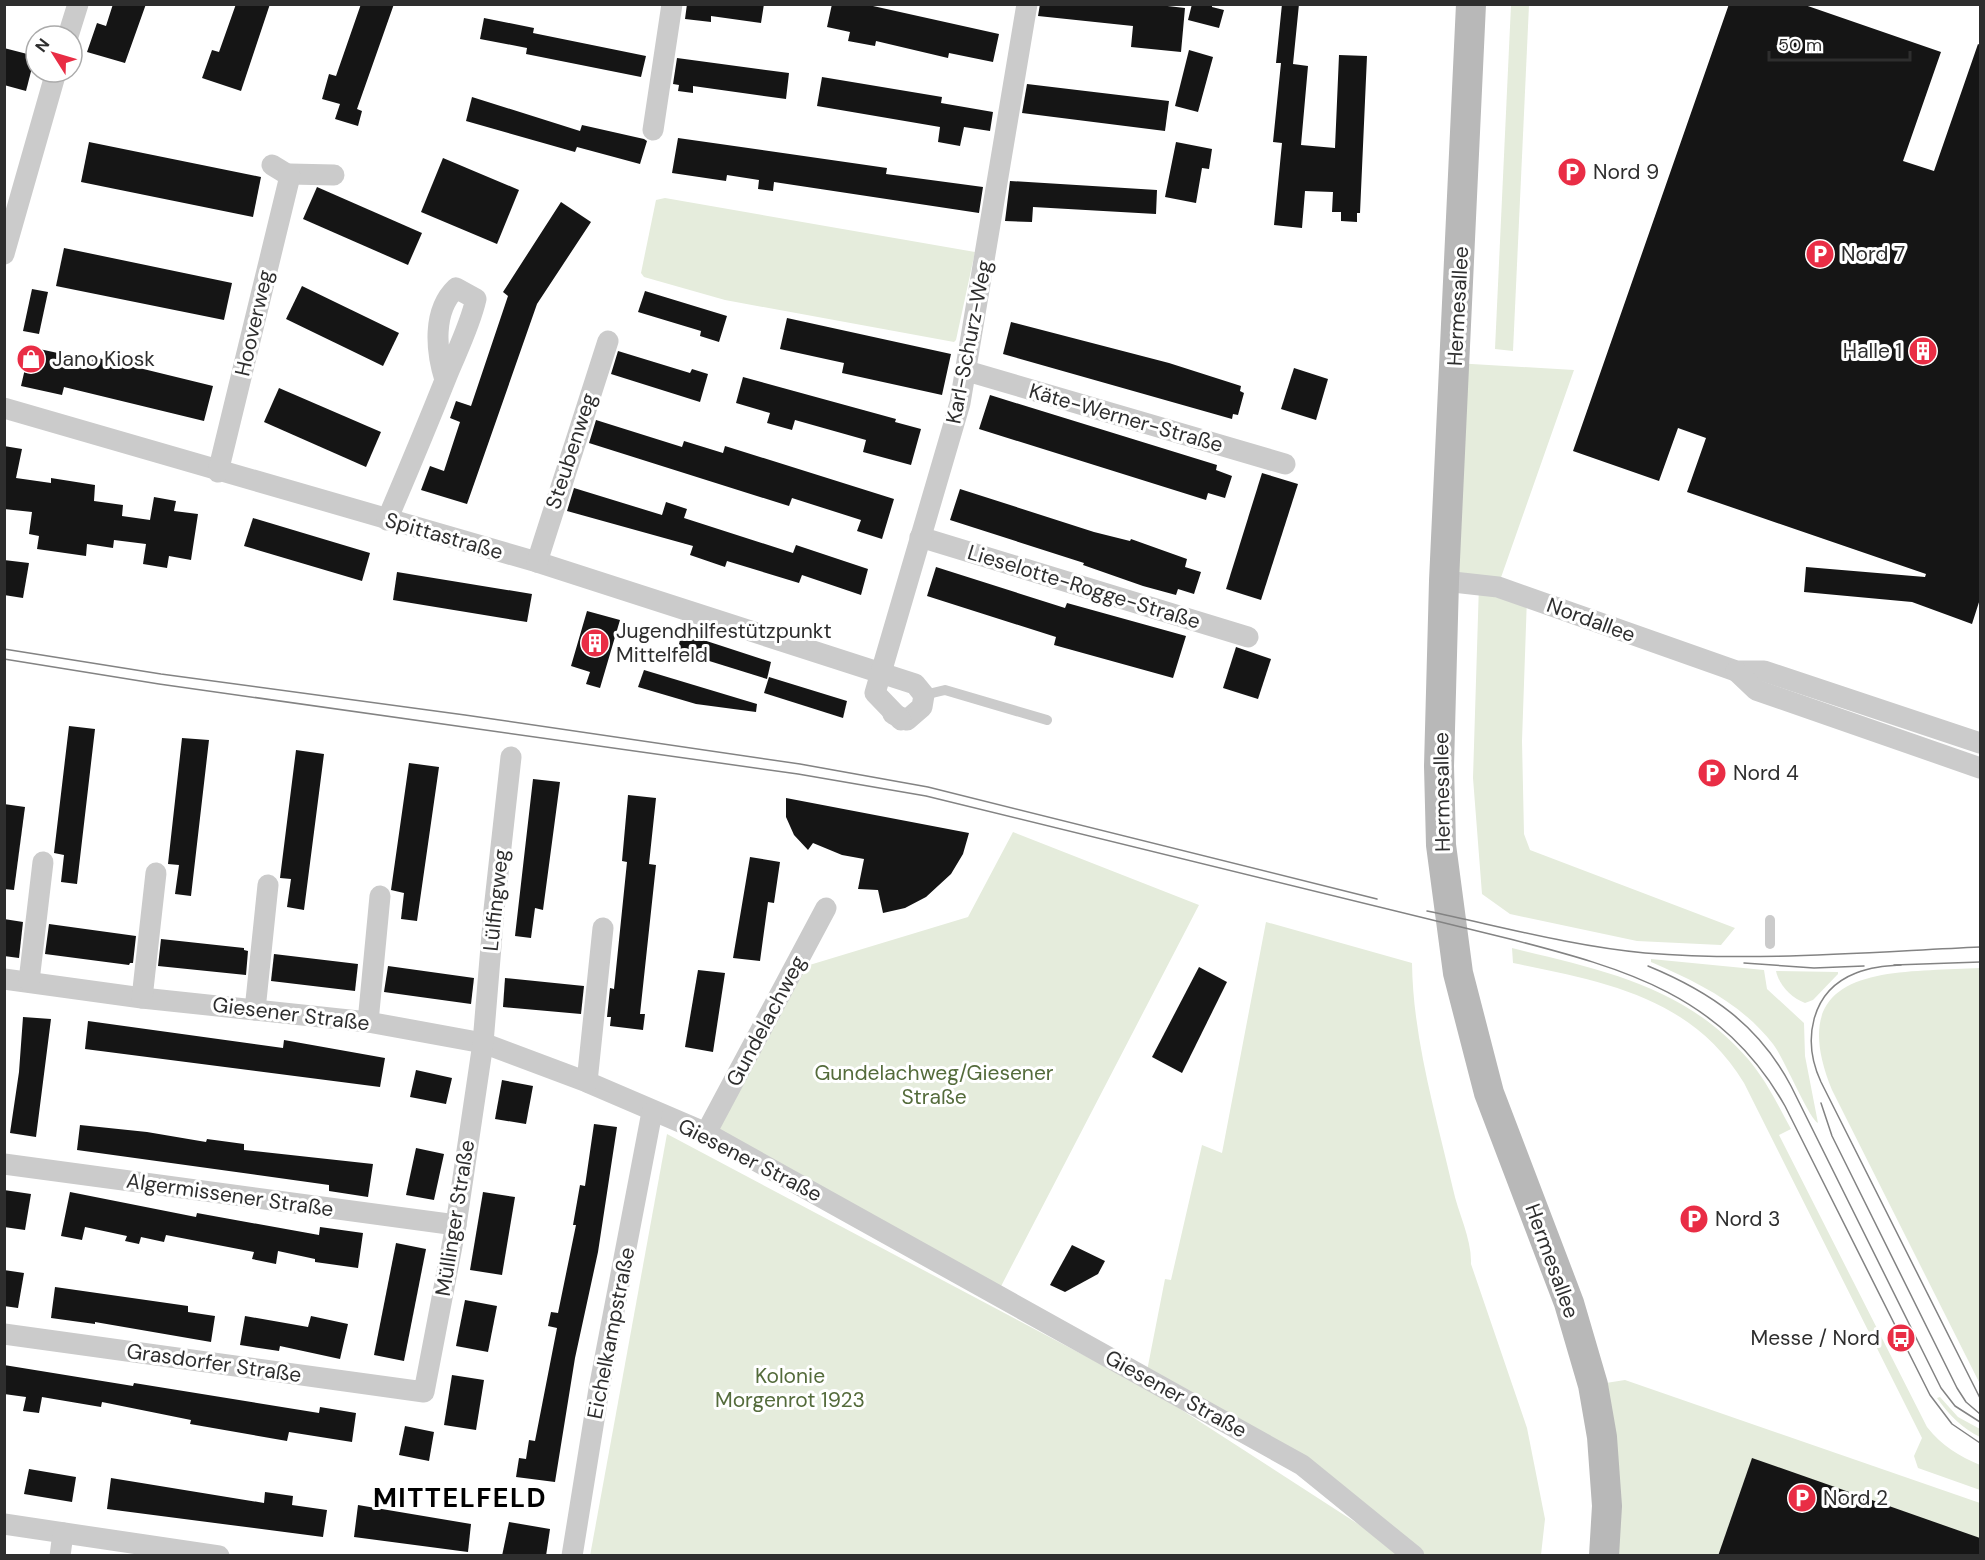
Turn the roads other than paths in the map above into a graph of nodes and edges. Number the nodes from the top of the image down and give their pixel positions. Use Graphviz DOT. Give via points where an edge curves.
graph roads {
  1 [pos="78,4"];
  2 [pos="672,4"];
  3 [pos="1027,4"];
  4 [pos="1471,4"];
  5 [pos="72,24"];
  6 [pos="52,84"];
  7 [pos="653,130"];
  8 [pos="334,175"];
  9 [pos="4,254"];
  10 [pos="608,341"];
  11 [pos="967,371"];
  12 [pos="445,380"];
  13 [pos="4,408"];
  14 [pos="1285,464"];
  15 [pos="218,472"];
  16 [pos="387,520"];
  17 [pos="920,537"];
  18 [pos="537,562"];
  19 [pos="1444,581"];
  20 [pos="1248,637"];
  21 [pos="1736,671"];
  22 [pos="880,673"];
  23 [pos="924,695"];
  24 [pos="1047,720"];
  25 [pos="1980,743"];
  26 [pos="511,757"];
  27 [pos="1980,768"];
  28 [pos="43,862"];
  29 [pos="156,873"];
  30 [pos="268,885"];
  31 [pos="380,896"];
  32 [pos="826,908"];
  33 [pos="1770,921"];
  34 [pos="603,928"];
  35 [pos="1770,944"];
  36 [pos="29,981"];
  37 [pos="5,985"];
  38 [pos="142,998"];
  39 [pos="255,1010"];
  40 [pos="368,1023"];
  41 [pos="483,1043"];
  42 [pos="587,1082"];
  43 [pos="652,1112"];
  44 [pos="706,1133"];
  45 [pos="4,1164"];
  46 [pos="456,1225"];
  47 [pos="4,1334"];
  48 [pos="424,1392"];
  49 [pos="4,1524"];
  50 [pos="63,1533"];
  51 [pos="216,1555"];
  52 [pos="60,1556"];
  53 [pos="572,1556"];
  54 [pos="1414,1556"];
  55 [pos="1604,1556"];
  1 -- 5 [label="street"];
  2 -- 7 [label="street"];
  3 -- 11 [label="street, Karl-Schurz-Weg"];
  4 -- 19 [label="main road, Hermesallee"];
  6 -- 9 [label="street"];
  8 -- 15 [label="street, Hooverweg" via="281,169"];
  10 -- 18 [label="street, Steubenweg"];
  11 -- 14 [label="street, Käte-Werner-Straße"];
  11 -- 17 [label="street, Karl-Schurz-Weg"];
  12 -- 16 [label="street"];
  13 -- 15 [label="street, Spittastraße"];
  15 -- 16 [label="street, Spittastraße"];
  16 -- 18 [label="street, Spittastraße"];
  17 -- 20 [label="street, Lieselotte-Rogge-Straße"];
  17 -- 22 [label="street, Karl-Schurz-Weg"];
  18 -- 22 [label="street, Spittastraße"];
  19 -- 21 [label="street, Nordallee" via="1498,587"];
  19 -- 55 [label="main road, Hermesallee" via="1438,766 1441,845 1458,974 1489,1093 1569,1303 1593,1385 1606,1494"];
  21 -- 25 [label="street, Nordallee" via="1764,670"];
  21 -- 27 [label="street, Nordallee" via="1756,690"];
  22 -- 23 [label="street, Spittastraße" via="915,684"];
  22 -- 23 [label="street" via="875,693 897,717 907,720 915,715 922,707"];
  23 -- 24 [label="lane" via="945,690"];
  26 -- 41 [label="street, Lülfingweg"];
  28 -- 36 [label="street"];
  29 -- 38 [label="street"];
  30 -- 39 [label="street"];
  31 -- 40 [label="street"];
  32 -- 44 [label="street, Gundelachweg"];
  33 -- 35 [label="lane"];
  34 -- 42 [label="street"];
  36 -- 37 [label="street, Giesener Straße"];
  36 -- 38 [label="street, Giesener Straße"];
  38 -- 39 [label="street, Giesener Straße"];
  39 -- 40 [label="street, Giesener Straße"];
  40 -- 41 [label="street, Giesener Straße"];
  41 -- 42 [label="street, Giesener Straße"];
  41 -- 46 [label="street, Müllinger Straße"];
  42 -- 43 [label="street, Giesener Straße"];
  43 -- 44 [label="street, Giesener Straße"];
  43 -- 53 [label="street, Eichelkampstraße" via="599,1389"];
  44 -- 54 [label="street, Giesener Straße" via="1302,1465"];
  45 -- 46 [label="street, Algermissener Straße"];
  46 -- 48 [label="street, Müllinger Straße"];
  47 -- 48 [label="street, Grasdorfer Straße"];
  49 -- 50 [label="street"];
  50 -- 51 [label="street"];
  50 -- 52 [label="street"];
}
